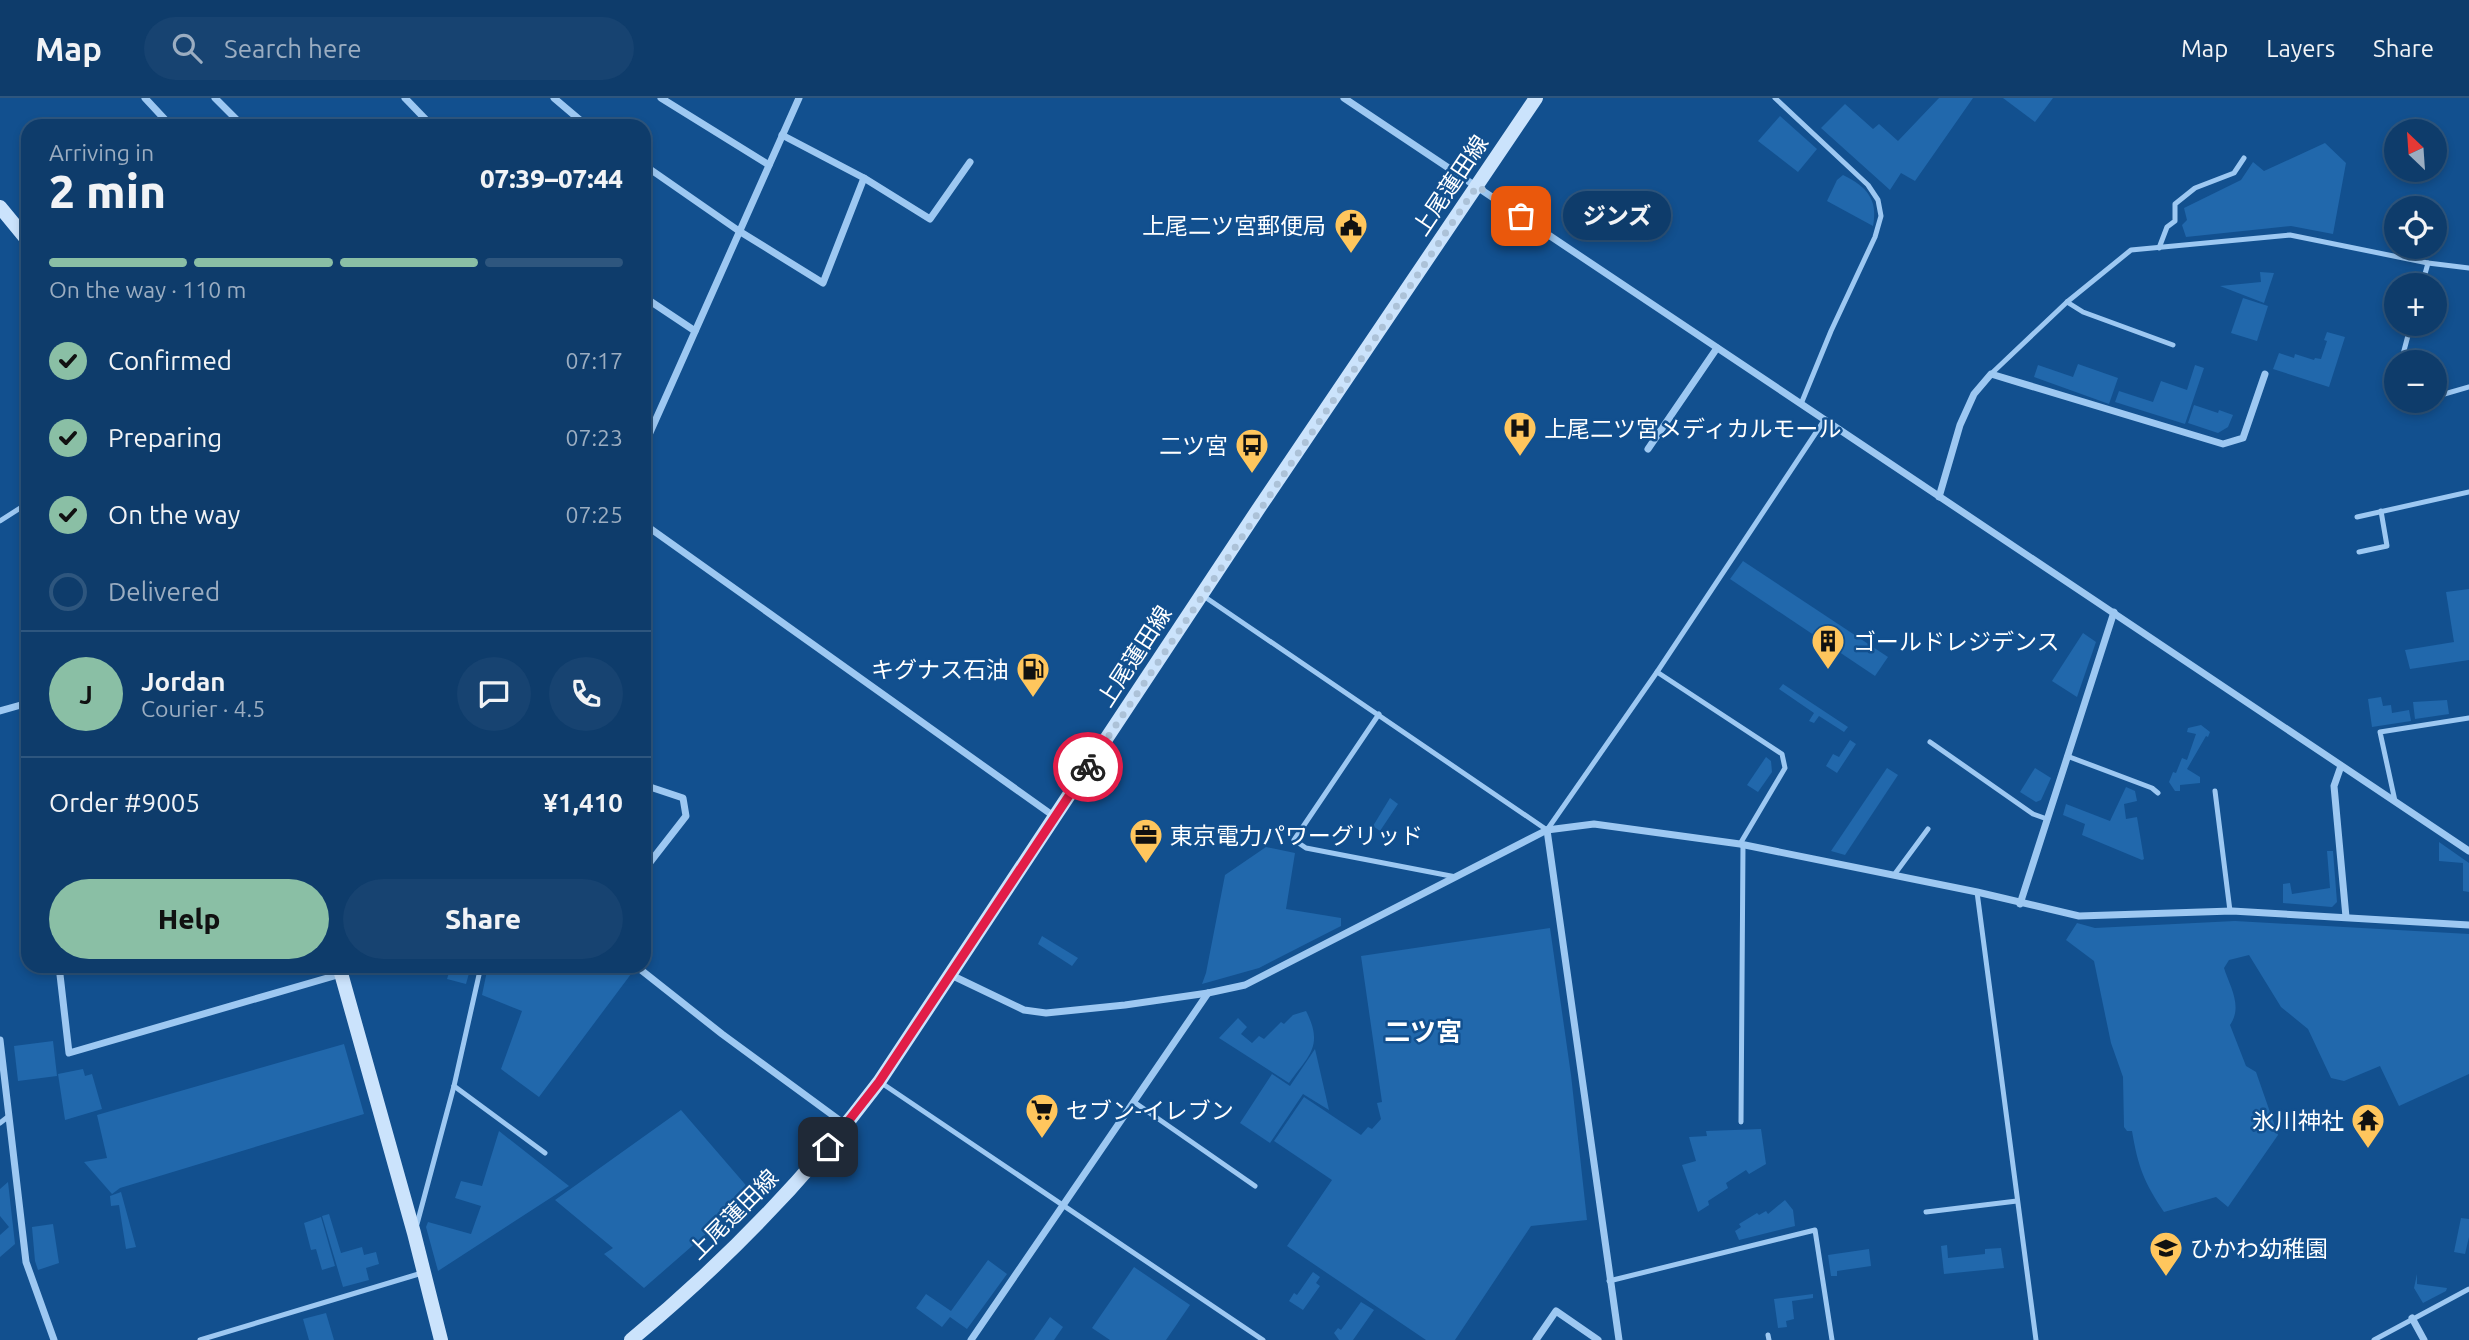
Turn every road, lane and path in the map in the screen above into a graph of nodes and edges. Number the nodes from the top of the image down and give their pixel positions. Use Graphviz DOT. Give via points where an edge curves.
graph roads {
  1 [pos="145,98"];
  2 [pos="215,98"];
  3 [pos="405,98"];
  4 [pos="554,98"];
  5 [pos="661,98"];
  6 [pos="799,98"];
  7 [pos="1344,98"];
  8 [pos="1536,98"];
  9 [pos="1775,98"];
  10 [pos="164,119"];
  11 [pos="236,119"];
  12 [pos="425,119"];
  13 [pos="579,119"];
  14 [pos="782,135"];
  15 [pos="2245,158"];
  16 [pos="970,162"];
  17 [pos="769,165"];
  18 [pos="651,170"];
  19 [pos="864,178"];
  20 [pos="1477,186"];
  21 [pos="0,207"];
  22 [pos="739,231"];
  23 [pos="21,232"];
  24 [pos="2159,248"];
  25 [pos="2428,263"];
  26 [pos="2469,268"];
  27 [pos="2425,273"];
  28 [pos="651,302"];
  29 [pos="2067,302"];
  30 [pos="695,331"];
  31 [pos="2173,345"];
  32 [pos="1717,348"];
  33 [pos="1991,374"];
  34 [pos="2265,374"];
  35 [pos="2469,387"];
  36 [pos="2447,393"];
  37 [pos="1801,404"];
  38 [pos="1825,419"];
  39 [pos="651,430"];
  40 [pos="1648,449"];
  41 [pos="2469,492"];
  42 [pos="1939,497"];
  43 [pos="21,508"];
  44 [pos="2381,511"];
  45 [pos="2357,517"];
  46 [pos="0,521"];
  47 [pos="651,529"];
  48 [pos="2359,552"];
  49 [pos="1202,595"];
  50 [pos="2113,612"];
  51 [pos="1657,672"];
  52 [pos="21,705"];
  53 [pos="0,711"];
  54 [pos="1379,714"];
  55 [pos="2469,718"];
  56 [pos="1930,742"];
  57 [pos="2067,756"];
  58 [pos="2341,766"];
  59 [pos="651,787"];
  60 [pos="2215,790"];
  61 [pos="2158,793"];
  62 [pos="2395,801"];
  63 [pos="1055,817"];
  64 [pos="2047,819"];
  65 [pos="1928,829"];
  66 [pos="1547,830"];
  67 [pos="1741,845"];
  68 [pos="2469,851"];
  69 [pos="651,861"];
  70 [pos="1894,875"];
  71 [pos="1457,878"];
  72 [pos="1977,892"];
  73 [pos="2020,904"];
  74 [pos="2230,911"];
  75 [pos="2346,917"];
  76 [pos="2469,925"];
  77 [pos="60,973"];
  78 [pos="330,973"];
  79 [pos="341,973"];
  80 [pos="479,973"];
  81 [pos="645,973"];
  82 [pos="951,975"];
  83 [pos="1208,993"];
  84 [pos="0,1040"];
  85 [pos="879,1082"];
  86 [pos="454,1086"];
  87 [pos="1134,1102"];
  88 [pos="9,1116"];
  89 [pos="1741,1122"];
  90 [pos="0,1123"];
  91 [pos="846,1126"];
  92 [pos="545,1153"];
  93 [pos="1255,1186"];
  94 [pos="2017,1201"];
  95 [pos="1063,1203"];
  96 [pos="1926,1212"];
  97 [pos="414,1233"];
  98 [pos="423,1273"];
  99 [pos="1609,1281"];
  100 [pos="2469,1289"];
  101 [pos="2412,1318"];
  102 [pos="54,1340"];
  103 [pos="200,1340"];
  104 [pos="441,1340"];
  105 [pos="631,1340"];
  106 [pos="971,1340"];
  107 [pos="1263,1340"];
  108 [pos="1536,1340"];
  109 [pos="1598,1340"];
  110 [pos="1619,1340"];
  111 [pos="1832,1340"];
  112 [pos="2036,1340"];
  113 [pos="2374,1340"];
  114 [pos="2424,1340"];
  1 -- 10 [label="street"];
  2 -- 11 [label="street"];
  3 -- 12 [label="street"];
  4 -- 13 [label="street"];
  5 -- 17 [label="street"];
  6 -- 14 [label="street"];
  7 -- 20 [label="street"];
  8 -- 20 [label="main road, 上尾蓮田線"];
  9 -- 37 [label="lane" via="1868,184 1881,216"];
  14 -- 17 [label="street"];
  14 -- 19 [label="street"];
  15 -- 24 [label="lane" via="2234,173 2195,188 2175,204 2175,221 2167,227"];
  16 -- 19 [label="street" via="930,219"];
  17 -- 22 [label="street"];
  18 -- 22 [label="street"];
  19 -- 22 [label="street" via="823,283"];
  20 -- 32 [label="street"];
  20 -- 49 [label="main road, 上尾蓮田線"];
  21 -- 23 [label="main road"];
  22 -- 30 [label="street"];
  24 -- 25 [label="lane" via="2290,235"];
  24 -- 29 [label="lane" via="2131,250"];
  25 -- 26 [label="lane"];
  25 -- 27 [label="lane"];
  28 -- 30 [label="street"];
  29 -- 31 [label="lane"];
  29 -- 33 [label="lane"];
  30 -- 39 [label="street"];
  32 -- 37 [label="street"];
  32 -- 40 [label="street"];
  33 -- 34 [label="street" via="2223,444 2243,438"];
  33 -- 42 [label="street" via="1974,394"];
  35 -- 36 [label="lane"];
  37 -- 38 [label="street"];
  38 -- 42 [label="street"];
  38 -- 51 [label="lane"];
  41 -- 44 [label="lane"];
  42 -- 50 [label="street"];
  43 -- 46 [label="lane"];
  44 -- 45 [label="lane"];
  44 -- 48 [label="lane" via="2387,546"];
  47 -- 63 [label="street"];
  49 -- 54 [label="lane"];
  49 -- 63 [label="main road, 上尾蓮田線"];
  50 -- 57 [label="street"];
  50 -- 58 [label="street"];
  51 -- 66 [label="lane"];
  51 -- 67 [label="lane" via="1782,754 1785,768"];
  52 -- 53 [label="street"];
  54 -- 66 [label="lane"];
  54 -- 71 [label="lane" via="1294,840 1306,848"];
  55 -- 62 [label="lane" via="2380,732"];
  56 -- 64 [label="lane" via="2033,814"];
  57 -- 61 [label="lane"];
  57 -- 64 [label="street"];
  58 -- 62 [label="street"];
  58 -- 75 [label="street" via="2334,786"];
  59 -- 69 [label="street" via="683,798 686,816"];
  60 -- 74 [label="lane"];
  62 -- 68 [label="street"];
  63 -- 82 [label="main road, 上尾蓮田線"];
  64 -- 73 [label="street"];
  65 -- 70 [label="lane"];
  66 -- 67 [label="street" via="1594,824"];
  66 -- 71 [label="street"];
  66 -- 99 [label="street"];
  67 -- 70 [label="street"];
  67 -- 89 [label="lane"];
  70 -- 72 [label="street"];
  71 -- 83 [label="street" via="1245,985"];
  72 -- 73 [label="street"];
  72 -- 94 [label="lane"];
  73 -- 74 [label="street" via="2079,916"];
  74 -- 75 [label="street"];
  75 -- 76 [label="street"];
  77 -- 78 [label="street" via="69,1053"];
  79 -- 97 [label="main road"];
  80 -- 86 [label="lane"];
  81 -- 91 [label="street"];
  82 -- 83 [label="street" via="1035,1012"];
  82 -- 85 [label="main road, 上尾蓮田線"];
  83 -- 87 [label="street"];
  84 -- 88 [label="street"];
  85 -- 91 [label="main road, 上尾蓮田線"];
  85 -- 95 [label="lane"];
  86 -- 92 [label="lane"];
  86 -- 97 [label="lane"];
  87 -- 93 [label="lane"];
  87 -- 95 [label="street"];
  88 -- 90 [label="lane"];
  88 -- 102 [label="street" via="26,1262"];
  91 -- 105 [label="main road, 上尾蓮田線" via="732,1249"];
  94 -- 96 [label="lane"];
  94 -- 112 [label="lane"];
  95 -- 106 [label="street"];
  95 -- 107 [label="lane"];
  97 -- 98 [label="main road"];
  98 -- 103 [label="lane"];
  98 -- 104 [label="main road"];
  99 -- 110 [label="street"];
  99 -- 111 [label="lane" via="1815,1230"];
  100 -- 101 [label="lane"];
  101 -- 113 [label="lane"];
  101 -- 114 [label="street"];
  108 -- 109 [label="street" via="1556,1311"];
}
